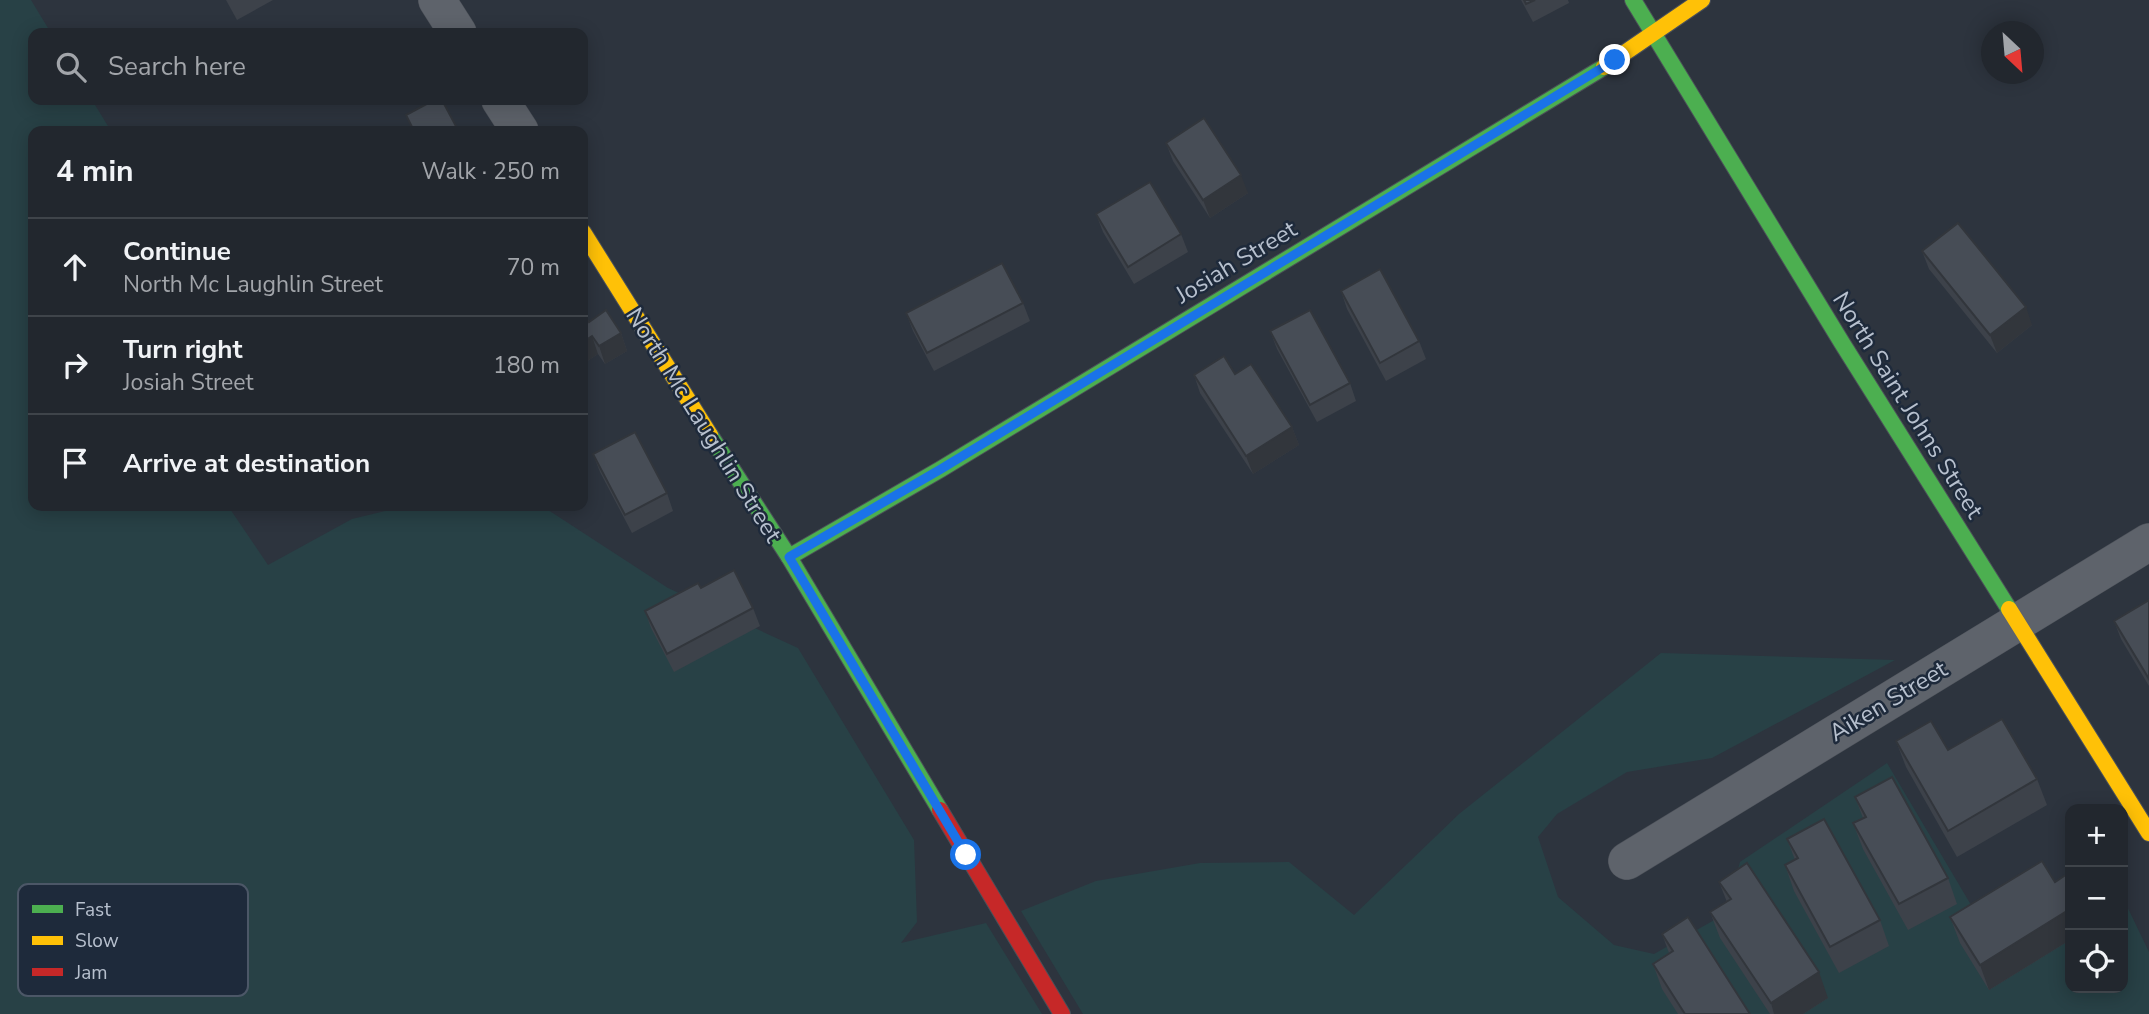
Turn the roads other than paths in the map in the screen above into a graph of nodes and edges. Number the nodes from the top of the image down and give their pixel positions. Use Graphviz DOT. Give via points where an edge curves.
graph roads {
  1 [pos="437,0"];
  2 [pos="1633,0"];
  3 [pos="1702,0"];
  4 [pos="455,28"];
  5 [pos="1653,32"];
  6 [pos="503,105"];
  7 [pos="517,126"];
  8 [pos="588,240"];
  9 [pos="2149,542"];
  10 [pos="789,557"];
  11 [pos="2017,622"];
  12 [pos="2149,833"];
  13 [pos="1628,861"];
  14 [pos="1062,1014"];
  1 -- 4 [label="street"];
  2 -- 5 [label="street, North Saint Johns Street"];
  3 -- 5 [label="street, Josiah Street"];
  5 -- 10 [label="street, Josiah Street" via="1603,68"];
  5 -- 11 [label="street, North Saint Johns Street"];
  6 -- 7 [label="street"];
  8 -- 10 [label="street, North Mc Laughlin Street"];
  9 -- 11 [label="street, Aiken Street"];
  10 -- 14 [label="street, North Mc Laughlin Street"];
  11 -- 12 [label="street, North Saint Johns Street"];
  11 -- 13 [label="street, Aiken Street"];
}
